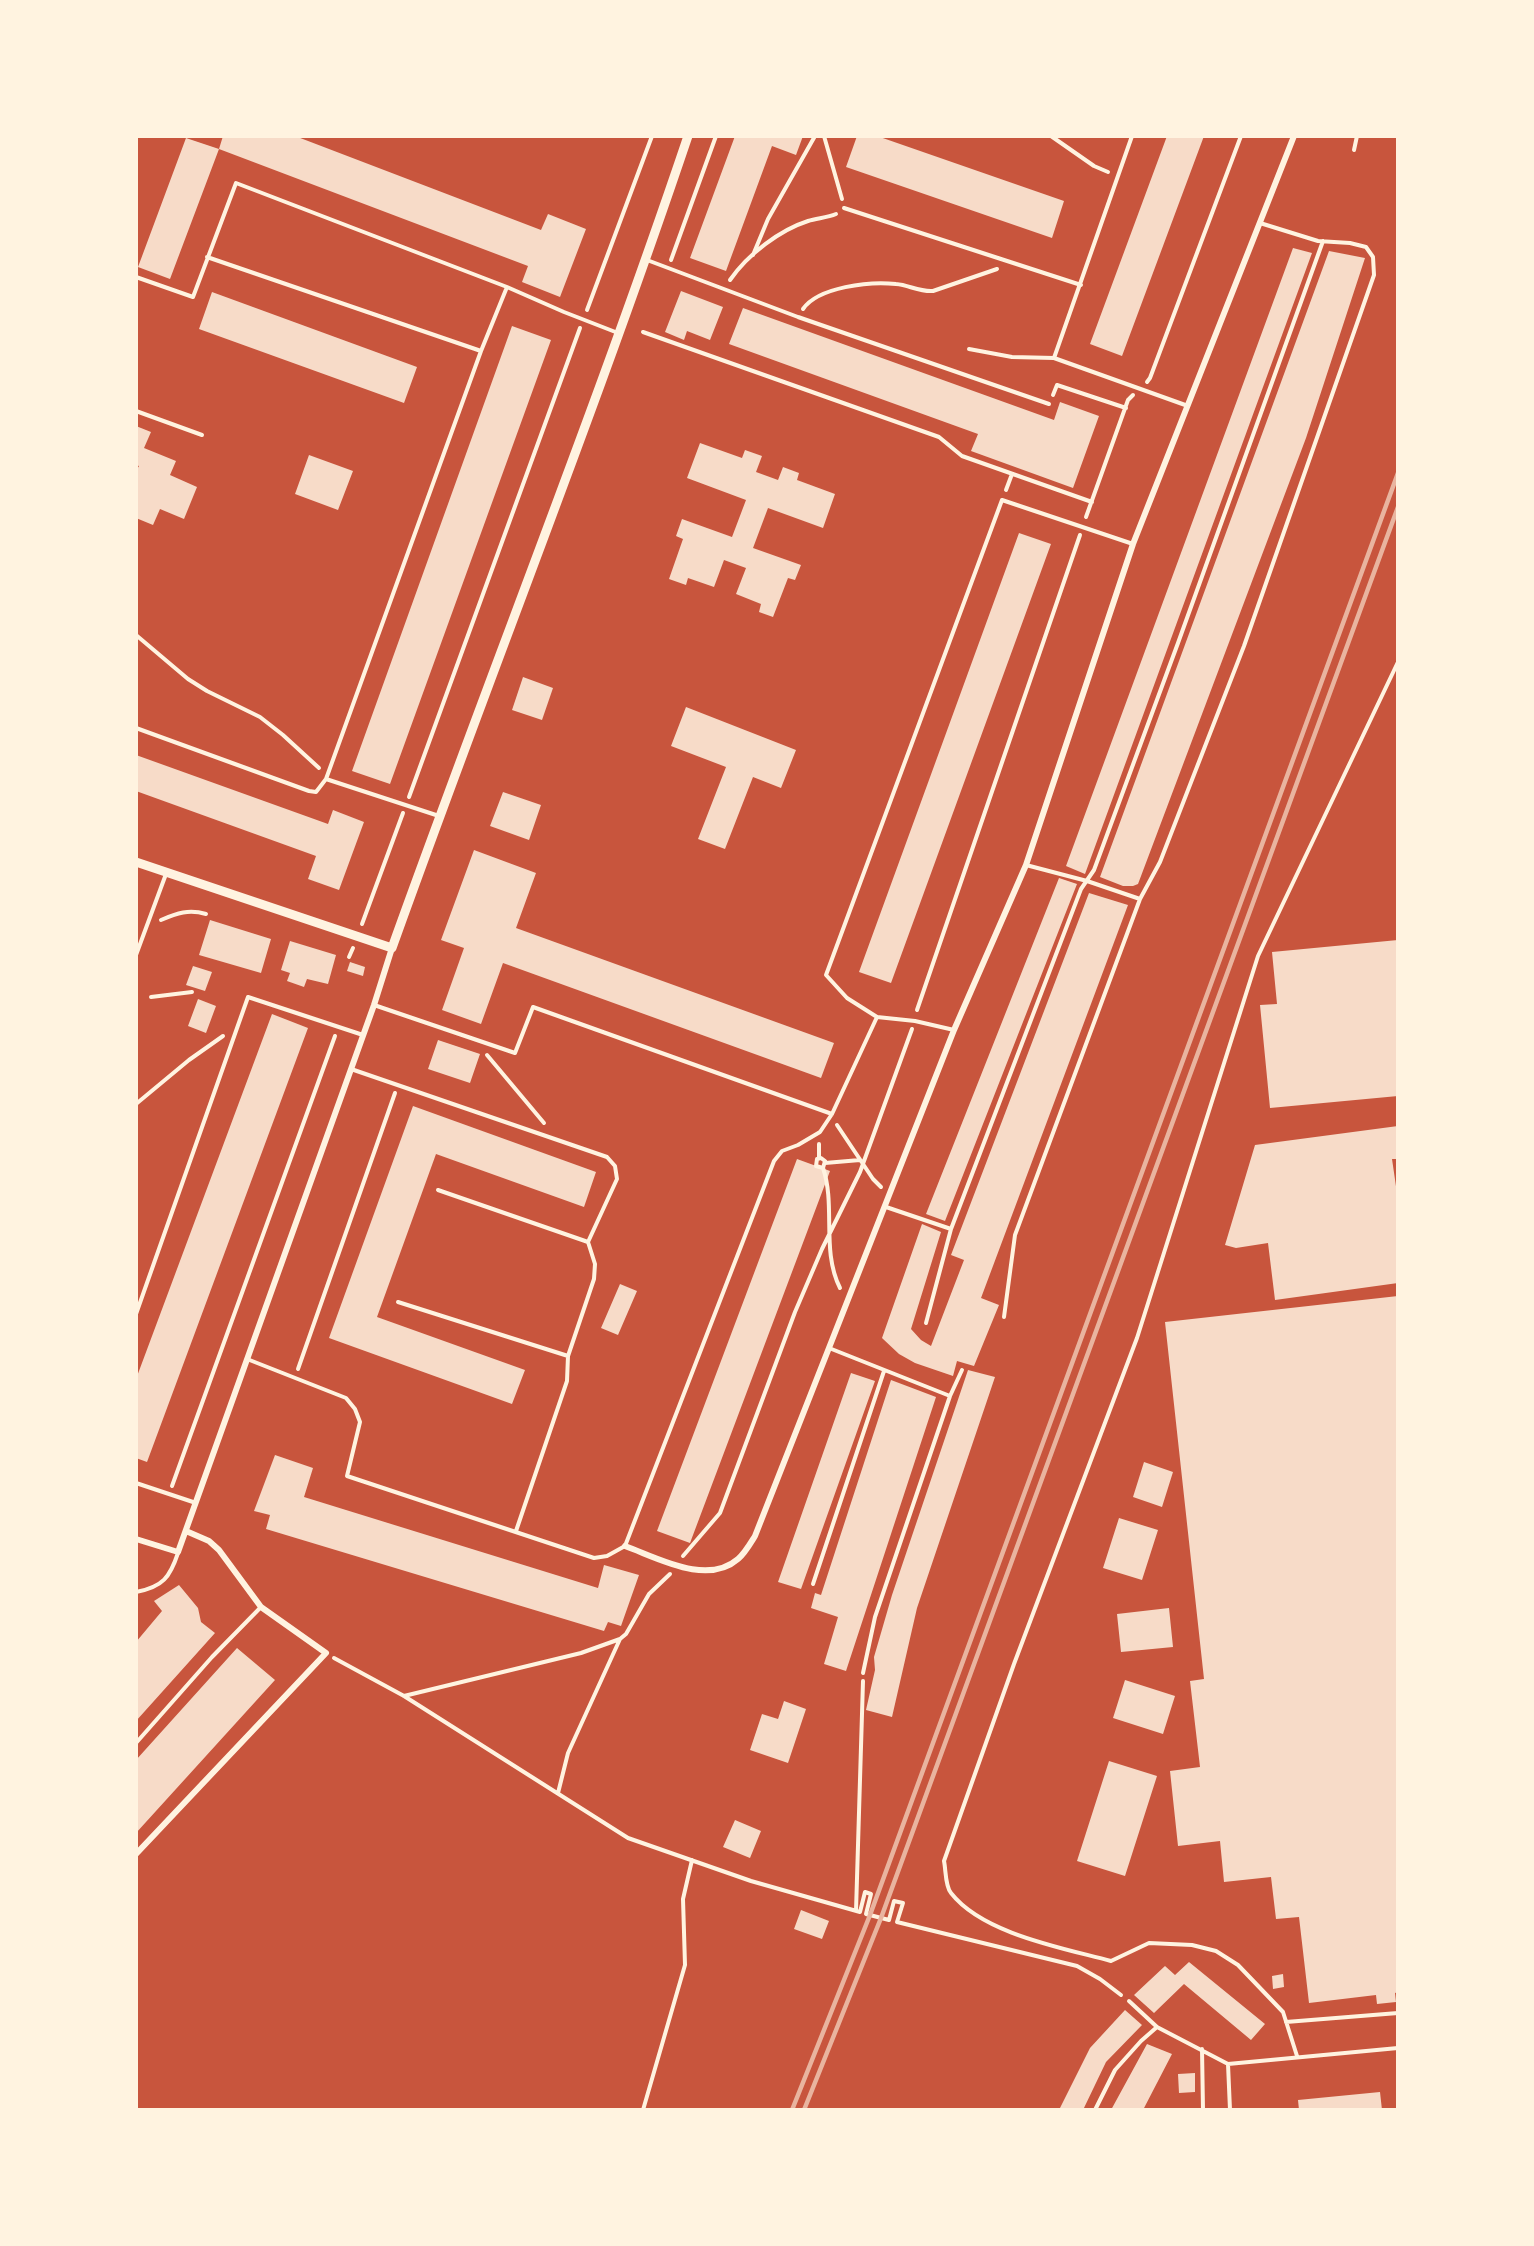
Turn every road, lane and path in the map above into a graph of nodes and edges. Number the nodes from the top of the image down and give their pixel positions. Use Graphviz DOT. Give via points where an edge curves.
graph roads {
  1 [pos="652,136"];
  2 [pos="688,136"];
  3 [pos="716,136"];
  4 [pos="815,136"];
  5 [pos="824,136"];
  6 [pos="1051,136"];
  7 [pos="1132,136"];
  8 [pos="1241,136"];
  9 [pos="1294,136"];
  10 [pos="1357,136"];
  11 [pos="1354,150"];
  12 [pos="1119,177"];
  13 [pos="844,208"];
  14 [pos="1260,224"];
  15 [pos="1323,241"];
  16 [pos="752,256"];
  17 [pos="207,257"];
  18 [pos="646,260"];
  19 [pos="1012,263"];
  20 [pos="668,267"];
  21 [pos="136,277"];
  22 [pos="1081,285"];
  23 [pos="507,287"];
  24 [pos="723,290"];
  25 [pos="798,317"];
  26 [pos="584,320"];
  27 [pos="643,332"];
  28 [pos="621,333"];
  29 [pos="969,349"];
  30 [pos="481,351"];
  31 [pos="1054,358"];
  32 [pos="1058,385"];
  33 [pos="1140,388"];
  34 [pos="1049,404"];
  35 [pos="1189,406"];
  36 [pos="1125,408"];
  37 [pos="136,411"];
  38 [pos="202,435"];
  39 [pos="1012,474"];
  40 [pos="1002,500"];
  41 [pos="1092,502"];
  42 [pos="1083,527"];
  43 [pos="1132,544"];
  44 [pos="136,635"];
  45 [pos="1398,662"];
  46 [pos="136,728"];
  47 [pos="326,779"];
  48 [pos="406,805"];
  49 [pos="439,816"];
  50 [pos="136,862"];
  51 [pos="1026,865"];
  52 [pos="167,873"];
  53 [pos="1087,881"];
  54 [pos="1140,899"];
  55 [pos="206,914"];
  56 [pos="147,925"];
  57 [pos="357,936"];
  58 [pos="392,948"];
  59 [pos="136,956"];
  60 [pos="350,957"];
  61 [pos="192,992"];
  62 [pos="151,997"];
  63 [pos="374,1005"];
  64 [pos="877,1017"];
  65 [pos="915,1022"];
  66 [pos="238,1025"];
  67 [pos="339,1027"];
  68 [pos="954,1030"];
  69 [pos="363,1035"];
  70 [pos="471,1038"];
  71 [pos="351,1069"];
  72 [pos="398,1084"];
  73 [pos="136,1104"];
  74 [pos="832,1114"];
  75 [pos="558,1139"];
  76 [pos="861,1162"];
  77 [pos="438,1191"];
  78 [pos="891,1196"];
  79 [pos="886,1207"];
  80 [pos="951,1229"];
  81 [pos="830,1233"];
  82 [pos="588,1242"];
  83 [pos="398,1302"];
  84 [pos="848,1304"];
  85 [pos="136,1314"];
  86 [pos="1004,1317"];
  87 [pos="926,1323"];
  88 [pos="829,1348"];
  89 [pos="568,1356"];
  90 [pos="248,1359"];
  91 [pos="962,1370"];
  92 [pos="884,1371"];
  93 [pos="294,1378"];
  94 [pos="950,1395"];
  95 [pos="136,1483"];
  96 [pos="169,1494"];
  97 [pos="196,1503"];
  98 [pos="186,1530"];
  99 [pos="516,1531"];
  100 [pos="136,1539"];
  101 [pos="625,1546"];
  102 [pos="178,1552"];
  103 [pos="677,1564"];
  104 [pos="813,1584"];
  105 [pos="136,1592"];
  106 [pos="261,1607"];
  107 [pos="620,1639"];
  108 [pos="326,1653"];
  109 [pos="863,1673"];
  110 [pos="404,1696"];
  111 [pos="136,1743"];
  112 [pos="558,1794"];
  113 [pos="136,1854"];
  114 [pos="692,1860"];
  115 [pos="856,1911"];
  116 [pos="1129,2001"];
  117 [pos="1398,2013"];
  118 [pos="1286,2022"];
  119 [pos="1157,2027"];
  120 [pos="1398,2048"];
  121 [pos="1202,2049"];
  122 [pos="1297,2056"];
  123 [pos="1228,2064"];
  124 [pos="643,2109"];
  125 [pos="1095,2109"];
  126 [pos="1203,2109"];
  127 [pos="1230,2109"];
  1 -- 26 [label="path"];
  2 -- 18 [label="street"];
  3 -- 20 [label="path"];
  4 -- 16 [label="path" via="768,219"];
  5 -- 13 [label="path"];
  6 -- 12 [label="path" via="1094,166"];
  7 -- 12 [label="lane"];
  8 -- 33 [label="path" via="1150,378"];
  9 -- 14 [label="street"];
  10 -- 11 [label="lane"];
  12 -- 22 [label="lane"];
  13 -- 16 [label="path" via="788,230"];
  13 -- 19 [label="lane"];
  14 -- 15 [label="lane"];
  14 -- 35 [label="street"];
  15 -- 53 [label="lane" via="1174,654"];
  15 -- 54 [label="lane" via="1366,247 1373,257 1374,275 1244,646 1160,862"];
  16 -- 24 [label="path"];
  17 -- 21 [label="lane" via="193,297"];
  17 -- 23 [label="lane" via="236,183"];
  17 -- 30 [label="lane"];
  18 -- 20 [label="lane"];
  18 -- 28 [label="street"];
  19 -- 22 [label="lane"];
  19 -- 25 [label="path" via="933,291 893,284 834,289 808,302"];
  20 -- 24 [label="lane"];
  22 -- 31 [label="lane"];
  23 -- 26 [label="lane"];
  23 -- 30 [label="lane"];
  24 -- 25 [label="lane"];
  25 -- 34 [label="lane"];
  26 -- 28 [label="lane"];
  26 -- 48 [label="path"];
  27 -- 39 [label="path" via="939,437 962,456"];
  28 -- 49 [label="street"];
  29 -- 31 [label="lane" via="1012,357"];
  30 -- 47 [label="lane"];
  31 -- 33 [label="lane"];
  32 -- 36 [label="path"];
  33 -- 35 [label="lane"];
  33 -- 36 [label="path"];
  35 -- 43 [label="street"];
  36 -- 41 [label="path"];
  37 -- 38 [label="lane"];
  39 -- 40 [label="path"];
  39 -- 41 [label="path"];
  40 -- 42 [label="lane"];
  40 -- 64 [label="lane" via="826,975 847,998"];
  41 -- 42 [label="path"];
  42 -- 43 [label="lane"];
  42 -- 65 [label="path"];
  43 -- 51 [label="street"];
  44 -- 47 [label="path" via="188,679 260,717 320,769"];
  45 -- 118 [label="lane" via="1258,956 1137,1338 944,1861 949,1891 969,1909 1010,1934 1111,1961 1149,1942 1216,1951 1238,1965 1266,1992 1283,2012"];
  46 -- 47 [label="lane" via="309,791 316,792"];
  47 -- 48 [label="lane"];
  48 -- 49 [label="lane"];
  48 -- 57 [label="path"];
  49 -- 58 [label="street"];
  50 -- 52 [label="street"];
  51 -- 53 [label="lane"];
  51 -- 68 [label="street"];
  52 -- 56 [label="lane"];
  52 -- 57 [label="street"];
  53 -- 54 [label="lane"];
  53 -- 80 [label="lane"];
  54 -- 86 [label="lane" via="1015,1235"];
  55 -- 56 [label="path" via="193,910"];
  56 -- 59 [label="lane"];
  57 -- 58 [label="street"];
  57 -- 60 [label="path"];
  58 -- 63 [label="street"];
  61 -- 62 [label="path"];
  63 -- 69 [label="street"];
  63 -- 70 [label="lane"];
  64 -- 65 [label="lane"];
  64 -- 74 [label="lane"];
  65 -- 68 [label="lane"];
  65 -- 76 [label="path"];
  66 -- 67 [label="lane" via="248,997"];
  66 -- 73 [label="path"];
  66 -- 85 [label="lane"];
  67 -- 69 [label="lane"];
  67 -- 96 [label="path"];
  68 -- 78 [label="street"];
  69 -- 71 [label="street"];
  70 -- 74 [label="lane" via="515,1053 533,1007"];
  70 -- 75 [label="path"];
  71 -- 72 [label="lane"];
  71 -- 90 [label="street"];
  72 -- 75 [label="lane"];
  72 -- 93 [label="path"];
  74 -- 76 [label="path" via="839,1132"];
  74 -- 101 [label="lane" via="820,1132 798,1146 782,1150 774,1161"];
  75 -- 82 [label="lane" via="607,1157 615,1167 617,1179"];
  76 -- 78 [label="path"];
  76 -- 81 [label="path"];
  76 -- 81 [label="path" via="824,1165"];
  77 -- 82 [label="lane"];
  78 -- 79 [label="street"];
  79 -- 80 [label="lane"];
  79 -- 84 [label="street"];
  80 -- 87 [label="lane"];
  81 -- 84 [label="path" via="834,1277"];
  81 -- 103 [label="path" via="795,1312 720,1513"];
  82 -- 89 [label="lane" via="595,1263 594,1279"];
  83 -- 89 [label="lane"];
  84 -- 88 [label="street"];
  88 -- 92 [label="lane"];
  88 -- 103 [label="street" via="755,1536 743,1554 713,1571"];
  89 -- 99 [label="lane" via="567,1382"];
  90 -- 93 [label="lane"];
  90 -- 97 [label="street"];
  91 -- 94 [label="lane"];
  92 -- 94 [label="lane"];
  92 -- 104 [label="lane"];
  93 -- 99 [label="lane" via="345,1398 355,1409 360,1422 347,1476"];
  94 -- 109 [label="lane" via="875,1617"];
  95 -- 96 [label="lane"];
  96 -- 97 [label="lane"];
  97 -- 98 [label="street"];
  98 -- 102 [label="street"];
  98 -- 106 [label="street" via="219,1550"];
  99 -- 101 [label="lane" via="594,1558"];
  100 -- 102 [label="street"];
  101 -- 103 [label="street"];
  102 -- 105 [label="lane" via="171,1573 155,1587"];
  103 -- 107 [label="path" via="649,1594"];
  106 -- 108 [label="street"];
  106 -- 111 [label="lane"];
  107 -- 110 [label="path" via="582,1653"];
  107 -- 112 [label="path" via="568,1753"];
  108 -- 110 [label="path"];
  108 -- 113 [label="street"];
  109 -- 115 [label="path"];
  110 -- 112 [label="path"];
  112 -- 114 [label="path" via="628,1838"];
  114 -- 115 [label="path"];
  114 -- 124 [label="path" via="682,1899 685,1965"];
  115 -- 116 [label="path" via="860,1912 865,1892 871,1894 866,1914 889,1920 894,1900 903,1903 897,1922 1077,1966"];
  116 -- 119 [label="lane"];
  117 -- 118 [label="lane"];
  118 -- 122 [label="lane"];
  119 -- 121 [label="lane"];
  119 -- 125 [label="lane" via="1115,2070"];
  120 -- 122 [label="lane"];
  121 -- 123 [label="lane"];
  121 -- 126 [label="lane"];
  122 -- 123 [label="lane"];
  123 -- 127 [label="lane"];
}
